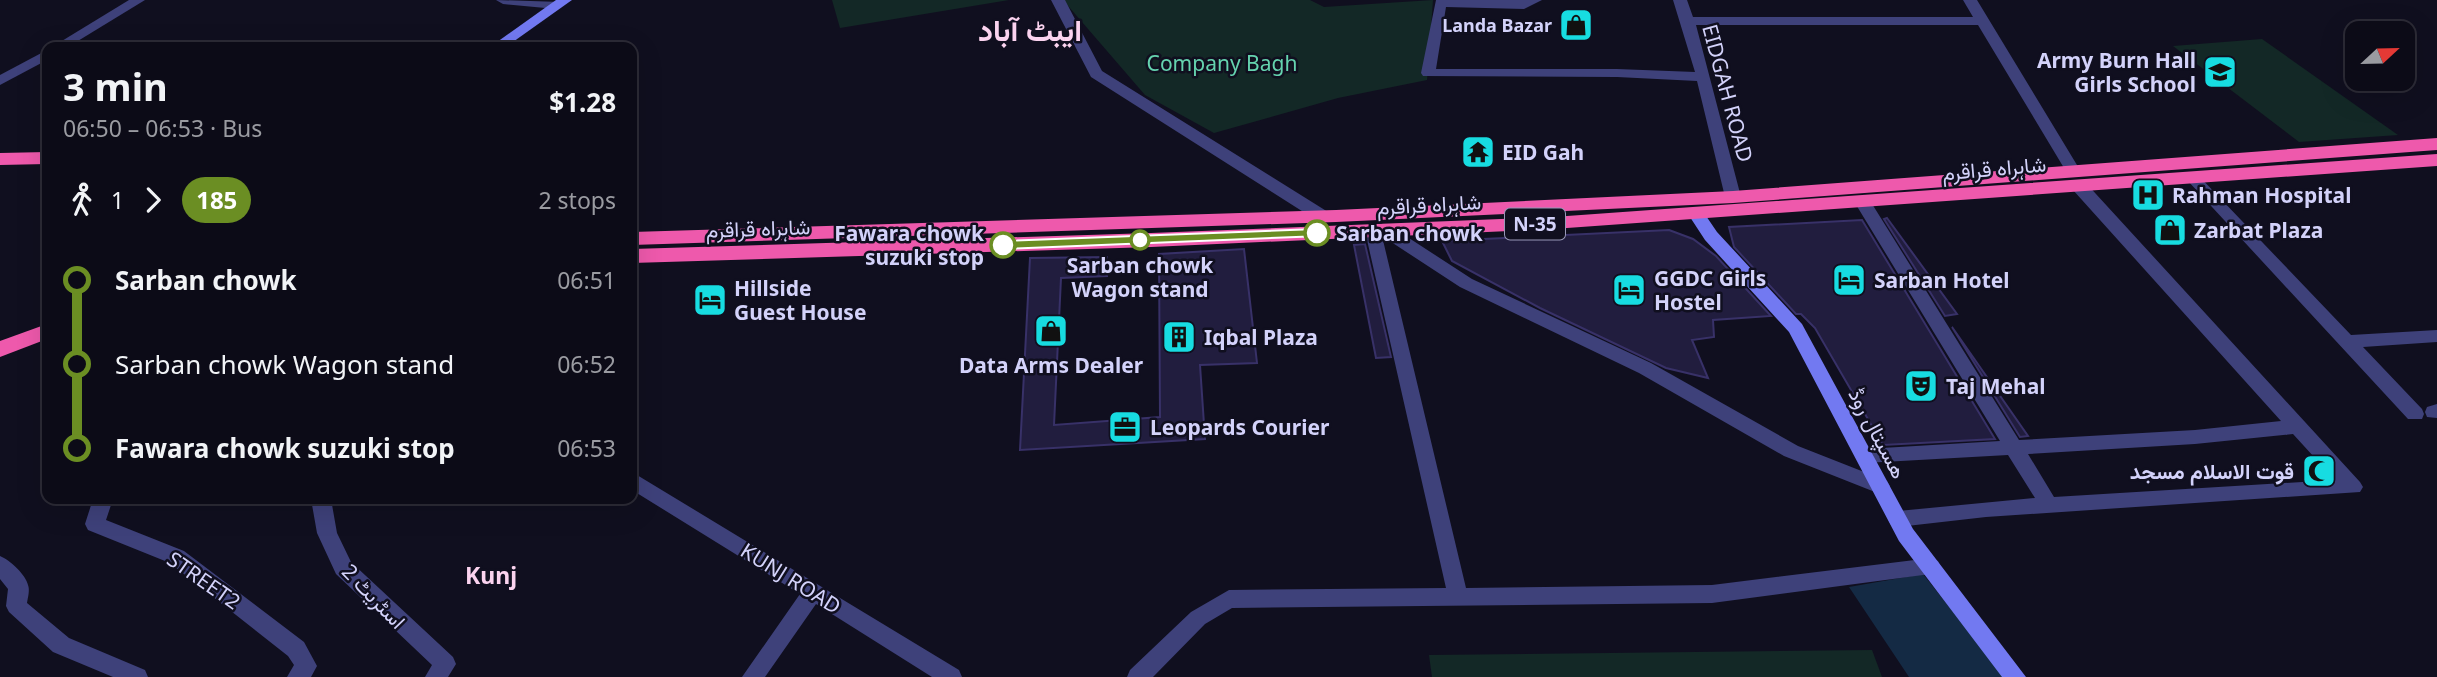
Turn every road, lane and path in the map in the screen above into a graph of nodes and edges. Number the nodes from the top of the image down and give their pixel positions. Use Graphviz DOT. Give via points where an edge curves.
graph roads {
  1 [pos="138,0"];
  2 [pos="503,0"];
  3 [pos="1058,0"];
  4 [pos="1535,0"];
  5 [pos="1680,0"];
  6 [pos="1970,0"];
  7 [pos="1439,2"];
  8 [pos="561,3"];
  9 [pos="1687,21"];
  10 [pos="1983,21"];
  11 [pos="68,42"];
  12 [pos="504,42"];
  13 [pos="42,57"];
  14 [pos="1704,77"];
  15 [pos="0,81"];
  16 [pos="2437,144"];
  17 [pos="42,158"];
  18 [pos="0,159"];
  19 [pos="2437,160"];
  20 [pos="2076,178"];
  21 [pos="2193,178"];
  22 [pos="1733,197"];
  23 [pos="1863,203"];
  24 [pos="1696,215"];
  25 [pos="1322,216"];
  26 [pos="1380,231"];
  27 [pos="637,239"];
  28 [pos="637,256"];
  29 [pos="42,333"];
  30 [pos="2437,336"];
  31 [pos="2347,342"];
  32 [pos="0,349"];
  33 [pos="2415,414"];
  34 [pos="2297,426"];
  35 [pos="2014,448"];
  36 [pos="1865,456"];
  37 [pos="637,483"];
  38 [pos="1880,486"];
  39 [pos="101,504"];
  40 [pos="322,504"];
  41 [pos="2049,505"];
  42 [pos="1898,519"];
  43 [pos="0,565"];
  44 [pos="1931,568"];
  45 [pos="813,592"];
  46 [pos="1458,597"];
  47 [pos="137,677"];
  48 [pos="298,677"];
  49 [pos="436,677"];
  50 [pos="753,677"];
  51 [pos="951,677"];
  52 [pos="1138,677"];
  53 [pos="2015,677"];
  1 -- 11 [label="street"];
  2 -- 8 [label="street"];
  3 -- 25 [label="street" via="1096,74"];
  4 -- 7 [label="street" via="1524,5"];
  5 -- 9 [label="street, EIDGAH ROAD"];
  6 -- 10 [label="street"];
  7 -- 14 [label="street" via="1429,73"];
  8 -- 12 [label="main road"];
  9 -- 10 [label="street"];
  9 -- 14 [label="street, EIDGAH ROAD"];
  10 -- 20 [label="street"];
  13 -- 15 [label="street"];
  14 -- 22 [label="street, EIDGAH ROAD"];
  16 -- 20 [label="highway, شاہراہ قراقرم / N-35"];
  17 -- 18 [label="highway"];
  19 -- 21 [label="highway, شاہراہ قراقرم / N-35"];
  20 -- 21 [label="highway, شاہراہ قراقرم / N-35"];
  20 -- 22 [label="highway, شاہراہ قراقرم / N-35"];
  20 -- 23 [label="highway, شاہراہ قراقرم / N-35"];
  20 -- 34 [label="street"];
  21 -- 31 [label="street"];
  22 -- 25 [label="highway, شاہراہ قراقرم / N-35"];
  23 -- 24 [label="highway, شاہراہ قراقرم / N-35"];
  23 -- 35 [label="street"];
  24 -- 26 [label="highway, شاہراہ قراقرم / N-35"];
  24 -- 36 [label="main road, ھسپتال روڈ" via="1796,328"];
  25 -- 27 [label="highway, شاہراہ قراقرم / N-35"];
  26 -- 28 [label="highway, شاہراہ قراقرم / N-35"];
  26 -- 38 [label="street" via="1465,283 1645,368 1791,451"];
  26 -- 46 [label="street"];
  29 -- 32 [label="highway"];
  30 -- 31 [label="street"];
  31 -- 33 [label="street"];
  34 -- 35 [label="street"];
  34 -- 41 [label="street" via="2353,487"];
  35 -- 36 [label="street"];
  35 -- 41 [label="street"];
  36 -- 38 [label="main road, ھسپتال روڈ"];
  37 -- 45 [label="street, KUNJ ROAD"];
  38 -- 42 [label="main road, ھسپتال روڈ"];
  39 -- 48 [label="street, STREET2" via="95,524 177,557 296,649 306,666"];
  40 -- 49 [label="street, اسٹریٹ 2" via="327,533 343,568 445,664"];
  41 -- 42 [label="street"];
  42 -- 44 [label="main road, ھسپتال روڈ"];
  43 -- 47 [label="street" via="19,587 16,606 61,645"];
  44 -- 46 [label="street" via="1712,594"];
  44 -- 53 [label="main road, ھسپتال روڈ"];
  45 -- 50 [label="street"];
  45 -- 51 [label="street, KUNJ ROAD"];
  46 -- 52 [label="street" via="1229,599 1198,618"];
}
